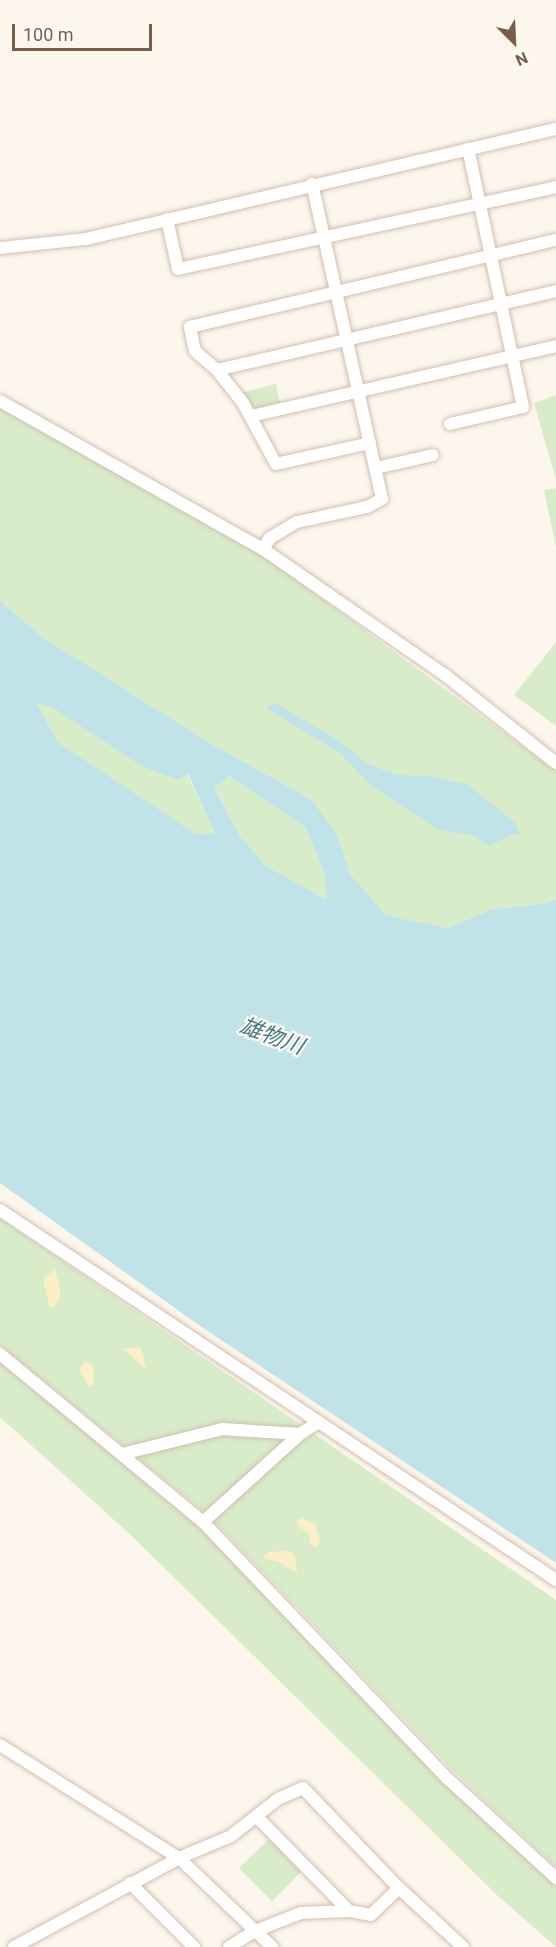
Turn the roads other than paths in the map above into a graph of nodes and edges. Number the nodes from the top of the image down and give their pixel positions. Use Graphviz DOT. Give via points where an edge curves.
graph roads {
  1 [pos="556,129"];
  2 [pos="468,149"];
  3 [pos="312,184"];
  4 [pos="556,187"];
  5 [pos="480,206"];
  6 [pos="167,219"];
  7 [pos="324,237"];
  8 [pos="556,240"];
  9 [pos="0,248"];
  10 [pos="491,254"];
  11 [pos="556,291"];
  12 [pos="336,293"];
  13 [pos="501,303"];
  14 [pos="347,340"];
  15 [pos="556,346"];
  16 [pos="513,356"];
  17 [pos="217,370"];
  18 [pos="359,392"];
  19 [pos="0,401"];
  20 [pos="251,416"];
  21 [pos="450,424"];
  22 [pos="370,443"];
  23 [pos="433,456"];
  24 [pos="376,468"];
  25 [pos="263,549"];
  26 [pos="556,763"];
  27 [pos="0,1210"];
  28 [pos="0,1354"];
  29 [pos="317,1423"];
  30 [pos="300,1434"];
  31 [pos="123,1454"];
  32 [pos="203,1522"];
  33 [pos="556,1580"];
  34 [pos="0,1745"];
  35 [pos="256,1816"];
  36 [pos="179,1858"];
  37 [pos="556,1878"];
  38 [pos="130,1884"];
  39 [pos="399,1888"];
  40 [pos="349,1911"];
  41 [pos="255,1931"];
  42 [pos="14,1947"];
  43 [pos="194,1947"];
  44 [pos="229,1947"];
  45 [pos="272,1947"];
  46 [pos="463,1947"];
  1 -- 2 [label="street"];
  2 -- 3 [label="street"];
  2 -- 5 [label="street"];
  3 -- 6 [label="street"];
  3 -- 7 [label="street"];
  4 -- 5 [label="street"];
  5 -- 7 [label="street"];
  5 -- 10 [label="street"];
  6 -- 7 [label="street" via="178,270"];
  6 -- 9 [label="street" via="86,239"];
  7 -- 12 [label="street"];
  8 -- 10 [label="street"];
  10 -- 12 [label="street"];
  10 -- 13 [label="street"];
  11 -- 13 [label="street"];
  12 -- 14 [label="street"];
  12 -- 17 [label="street" via="190,327 195,351"];
  13 -- 14 [label="street"];
  13 -- 16 [label="street"];
  14 -- 17 [label="street"];
  14 -- 18 [label="street"];
  15 -- 16 [label="street"];
  16 -- 18 [label="street"];
  16 -- 21 [label="street" via="523,406"];
  17 -- 20 [label="street"];
  18 -- 20 [label="street"];
  18 -- 22 [label="street"];
  19 -- 25 [label="street"];
  20 -- 22 [label="street" via="276,464"];
  22 -- 24 [label="street"];
  23 -- 24 [label="street"];
  24 -- 25 [label="street" via="380,503 297,522 270,538"];
  25 -- 26 [label="street" via="445,675"];
  27 -- 29 [label="street"];
  28 -- 31 [label="street"];
  29 -- 30 [label="street"];
  29 -- 33 [label="street"];
  30 -- 31 [label="street" via="222,1429"];
  30 -- 32 [label="street"];
  31 -- 32 [label="street"];
  32 -- 37 [label="street" via="448,1779"];
  34 -- 36 [label="street"];
  35 -- 36 [label="street" via="231,1836"];
  35 -- 39 [label="street" via="278,1799 303,1788"];
  35 -- 40 [label="street"];
  36 -- 38 [label="street"];
  36 -- 41 [label="street"];
  38 -- 42 [label="street"];
  38 -- 43 [label="street"];
  39 -- 40 [label="street" via="371,1915"];
  39 -- 46 [label="street"];
  40 -- 41 [label="street" via="301,1913"];
  41 -- 44 [label="street"];
  41 -- 45 [label="street"];
}
